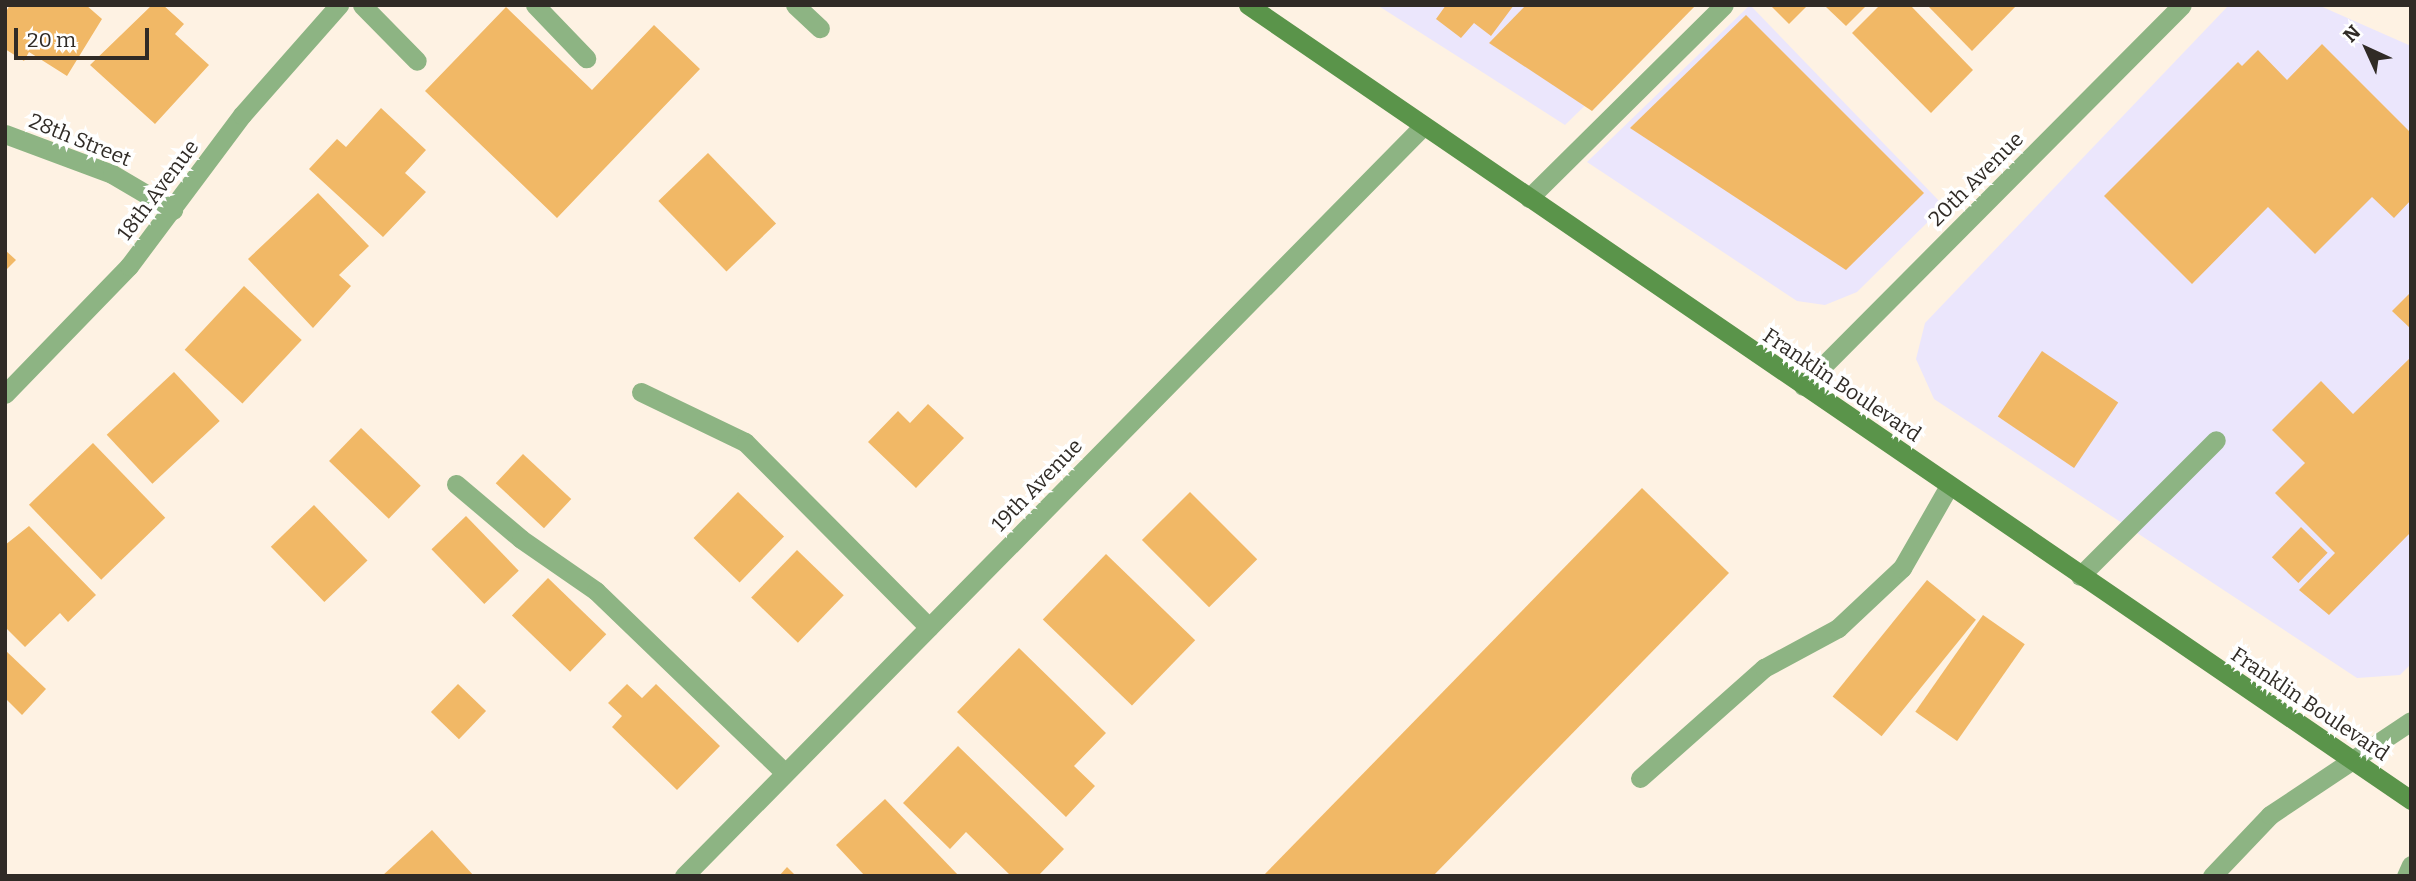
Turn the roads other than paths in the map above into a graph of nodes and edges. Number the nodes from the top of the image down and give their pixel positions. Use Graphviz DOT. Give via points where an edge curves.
graph roads {
  1 [pos="339,5"];
  2 [pos="362,5"];
  3 [pos="535,5"];
  4 [pos="796,5"];
  5 [pos="1248,5"];
  6 [pos="1724,5"];
  7 [pos="2182,5"];
  8 [pos="820,28"];
  9 [pos="586,58"];
  10 [pos="417,61"];
  11 [pos="1423,126"];
  12 [pos="5,134"];
  13 [pos="1530,198"];
  14 [pos="173,210"];
  15 [pos="1803,386"];
  16 [pos="641,392"];
  17 [pos="5,394"];
  18 [pos="2216,440"];
  19 [pos="456,484"];
  20 [pos="1949,486"];
  21 [pos="2080,576"];
  22 [pos="929,626"];
  23 [pos="2411,721"];
  24 [pos="2348,759"];
  25 [pos="785,773"];
  26 [pos="1640,778"];
  27 [pos="2411,800"];
  28 [pos="2411,865"];
  29 [pos="684,876"];
  30 [pos="2212,876"];
  31 [pos="2406,876"];
  1 -- 14 [label="street, 18th Avenue" via="242,115"];
  2 -- 10 [label="street"];
  3 -- 9 [label="street"];
  4 -- 8 [label="street"];
  5 -- 11 [label="main road, Franklin Boulevard"];
  6 -- 13 [label="street"];
  7 -- 15 [label="street, 20th Avenue"];
  11 -- 13 [label="main road, Franklin Boulevard"];
  11 -- 22 [label="street, 19th Avenue"];
  12 -- 14 [label="street, 28th Street" via="112,174"];
  13 -- 15 [label="main road, Franklin Boulevard"];
  14 -- 17 [label="street, 18th Avenue" via="129,266"];
  15 -- 20 [label="main road, Franklin Boulevard"];
  16 -- 22 [label="street" via="745,442"];
  18 -- 21 [label="street"];
  19 -- 25 [label="street" via="521,539 596,591"];
  20 -- 21 [label="main road, Franklin Boulevard"];
  20 -- 26 [label="street" via="1893,577 1838,628 1764,667"];
  21 -- 24 [label="main road, Franklin Boulevard"];
  22 -- 25 [label="street, 19th Avenue"];
  23 -- 24 [label="street"];
  24 -- 27 [label="main road, Franklin Boulevard"];
  24 -- 30 [label="street" via="2270,815"];
  25 -- 29 [label="street, 19th Avenue"];
  28 -- 31 [label="street"];
}
